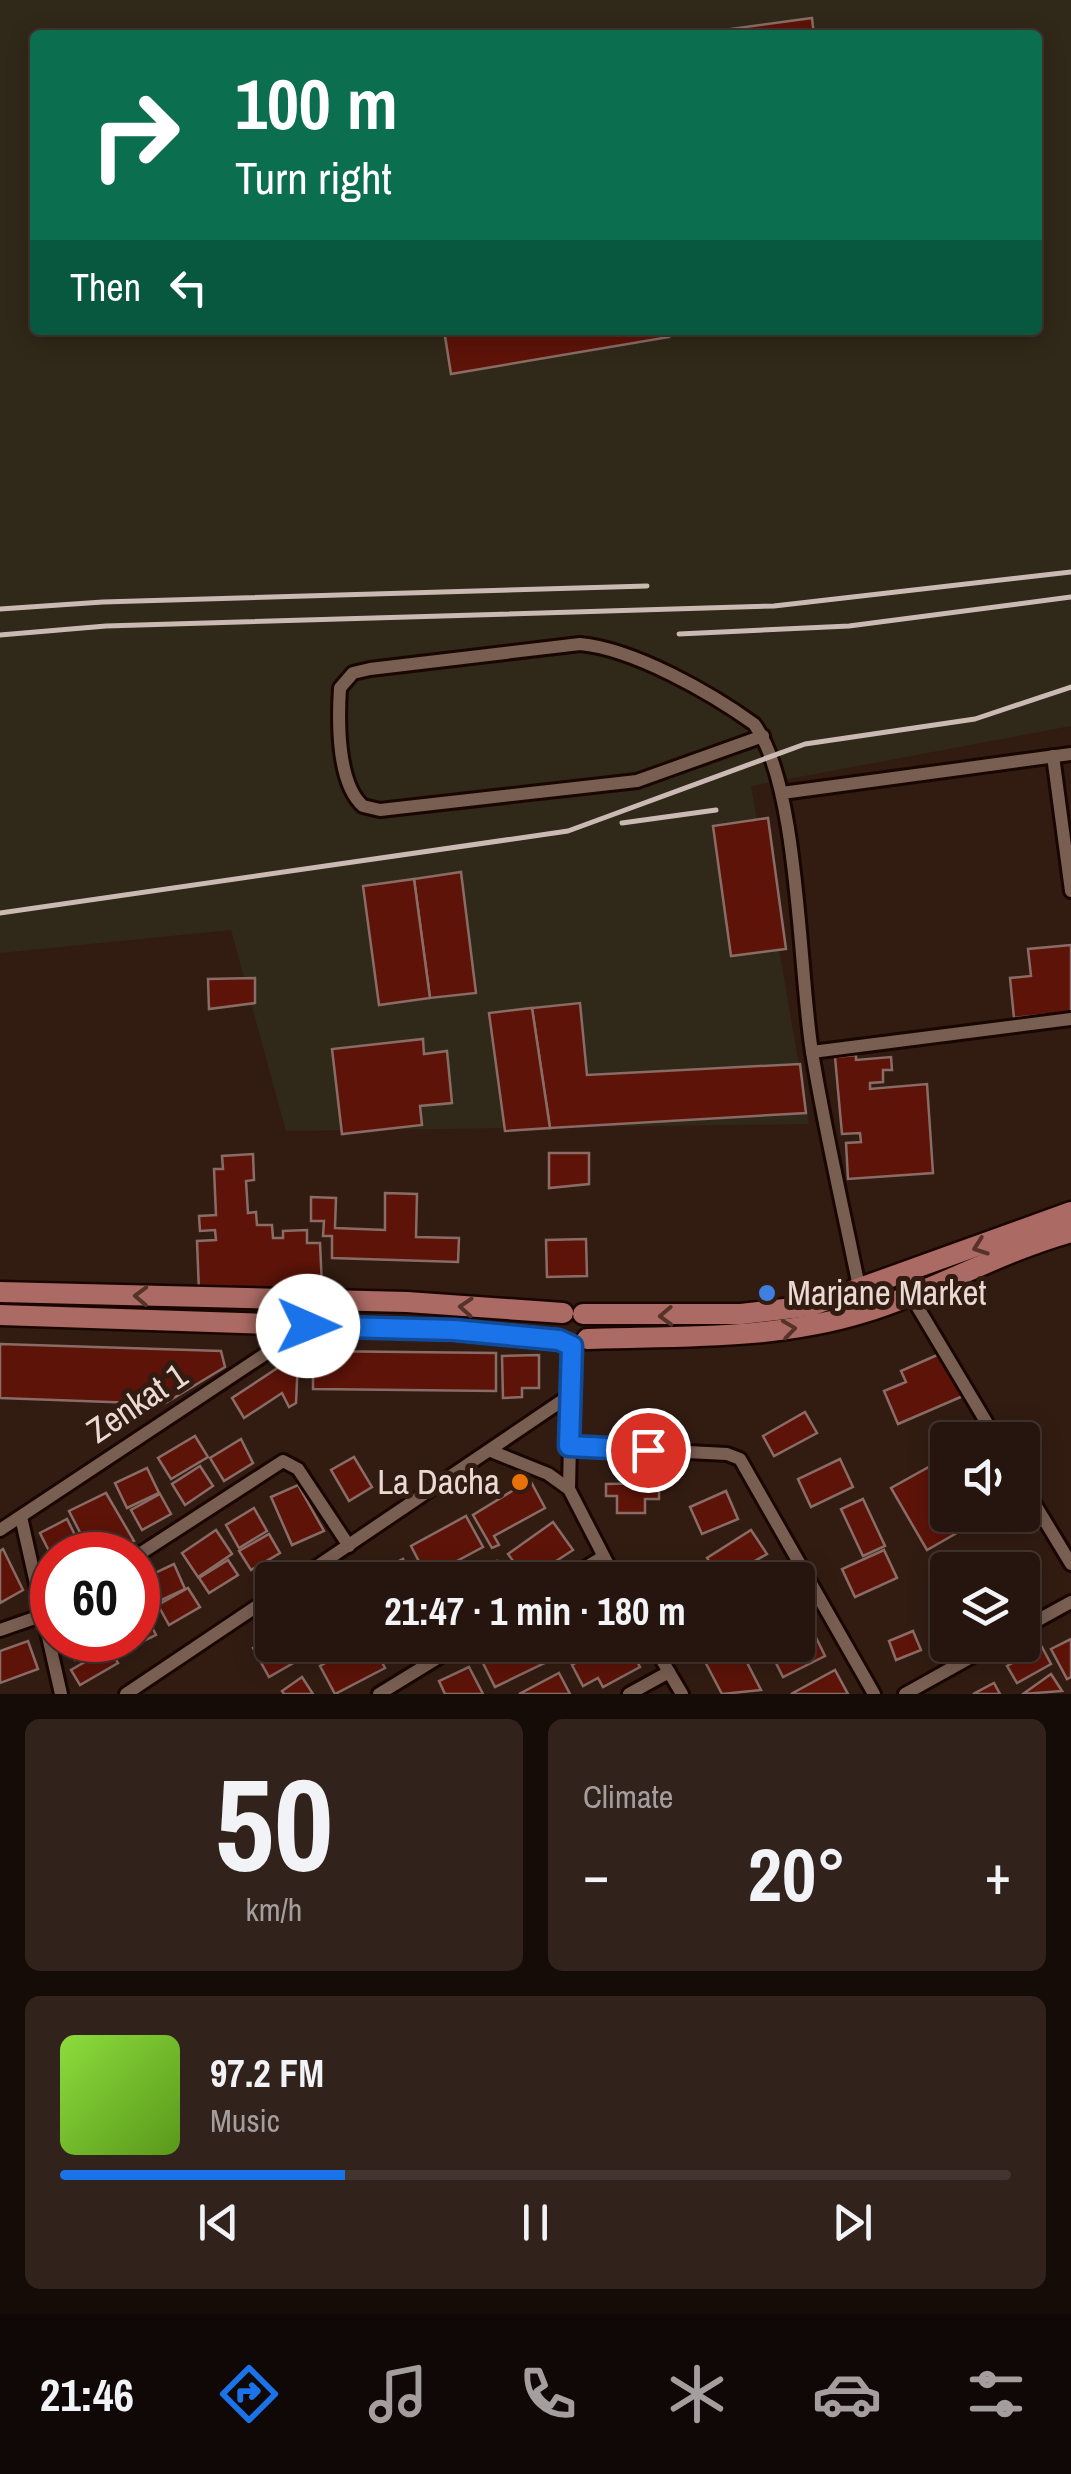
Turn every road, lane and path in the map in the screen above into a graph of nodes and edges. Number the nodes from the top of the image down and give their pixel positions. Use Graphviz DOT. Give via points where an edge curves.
graph roads {
  1 [pos="764,736"];
  2 [pos="1071,754"];
  3 [pos="1054,756"];
  4 [pos="782,793"];
  5 [pos="1071,891"];
  6 [pos="1071,1019"];
  7 [pos="812,1052"];
  8 [pos="1071,1212"];
  9 [pos="1071,1232"];
  10 [pos="0,1292"];
  11 [pos="860,1292"];
  12 [pos="911,1296"];
  13 [pos="573,1314"];
  14 [pos="0,1315"];
  15 [pos="308,1326"];
  16 [pos="572,1342"];
  17 [pos="569,1396"];
  18 [pos="986,1422"];
  19 [pos="569,1446"];
  20 [pos="491,1451"];
  21 [pos="569,1489"];
  22 [pos="1040,1513"];
  23 [pos="21,1517"];
  24 [pos="0,1530"];
  25 [pos="160,1542"];
  26 [pos="348,1546"];
  27 [pos="30,1550"];
  28 [pos="603,1557"];
  29 [pos="324,1562"];
  30 [pos="595,1562"];
  31 [pos="606,1562"];
  32 [pos="1071,1564"];
  33 [pos="1071,1602"];
  34 [pos="255,1607"];
  35 [pos="1040,1619"];
  36 [pos="30,1621"];
  37 [pos="0,1630"];
  38 [pos="56,1662"];
  39 [pos="431,1662"];
  40 [pos="663,1662"];
  41 [pos="962,1662"];
  42 [pos="669,1672"];
  43 [pos="61,1694"];
  44 [pos="126,1694"];
  45 [pos="379,1694"];
  46 [pos="629,1694"];
  47 [pos="682,1694"];
  48 [pos="874,1694"];
  49 [pos="905,1694"];
  1 -- 1 [label="street" via="739,713 595,645 370,668 353,672 340,688 351,790 362,806 380,810 627,782"];
  1 -- 4 [label="street"];
  2 -- 3 [label="street"];
  3 -- 4 [label="street"];
  3 -- 5 [label="street"];
  4 -- 7 [label="street"];
  6 -- 7 [label="street"];
  7 -- 11 [label="street"];
  8 -- 11 [label="main road, one-way"];
  9 -- 12 [label="main road"];
  13 -- 10 [label="main road, one-way" via="406,1302"];
  11 -- 13 [label="main road, one-way" via="773,1311"];
  16 -- 12 [label="main road, one-way" via="778,1331"];
  12 -- 18 [label="street"];
  13 -- 16 [label="main road" via="590,1329"];
  13 -- 16 [label="main road" via="555,1326"];
  14 -- 15 [label="main road"];
  15 -- 16 [label="main road"];
  15 -- 23 [label="street, Zenkat 1"];
  16 -- 17 [label="street"];
  17 -- 19 [label="street"];
  17 -- 20 [label="street"];
  19 -- 21 [label="street"];
  19 -- 48 [label="street" via="740,1459"];
  20 -- 21 [label="street"];
  20 -- 26 [label="street"];
  21 -- 28 [label="street"];
  22 -- 32 [label="street"];
  23 -- 24 [label="street, Zenkat 1"];
  23 -- 27 [label="street"];
  25 -- 26 [label="street" via="283,1461 298,1468"];
  26 -- 29 [label="street"];
  28 -- 30 [label="street"];
  28 -- 31 [label="street"];
  33 -- 35 [label="street"];
  34 -- 44 [label="street"];
  36 -- 37 [label="street"];
  38 -- 43 [label="street"];
  39 -- 45 [label="street"];
  40 -- 42 [label="street"];
  41 -- 49 [label="street"];
  42 -- 46 [label="street"];
  42 -- 47 [label="street"];
}
